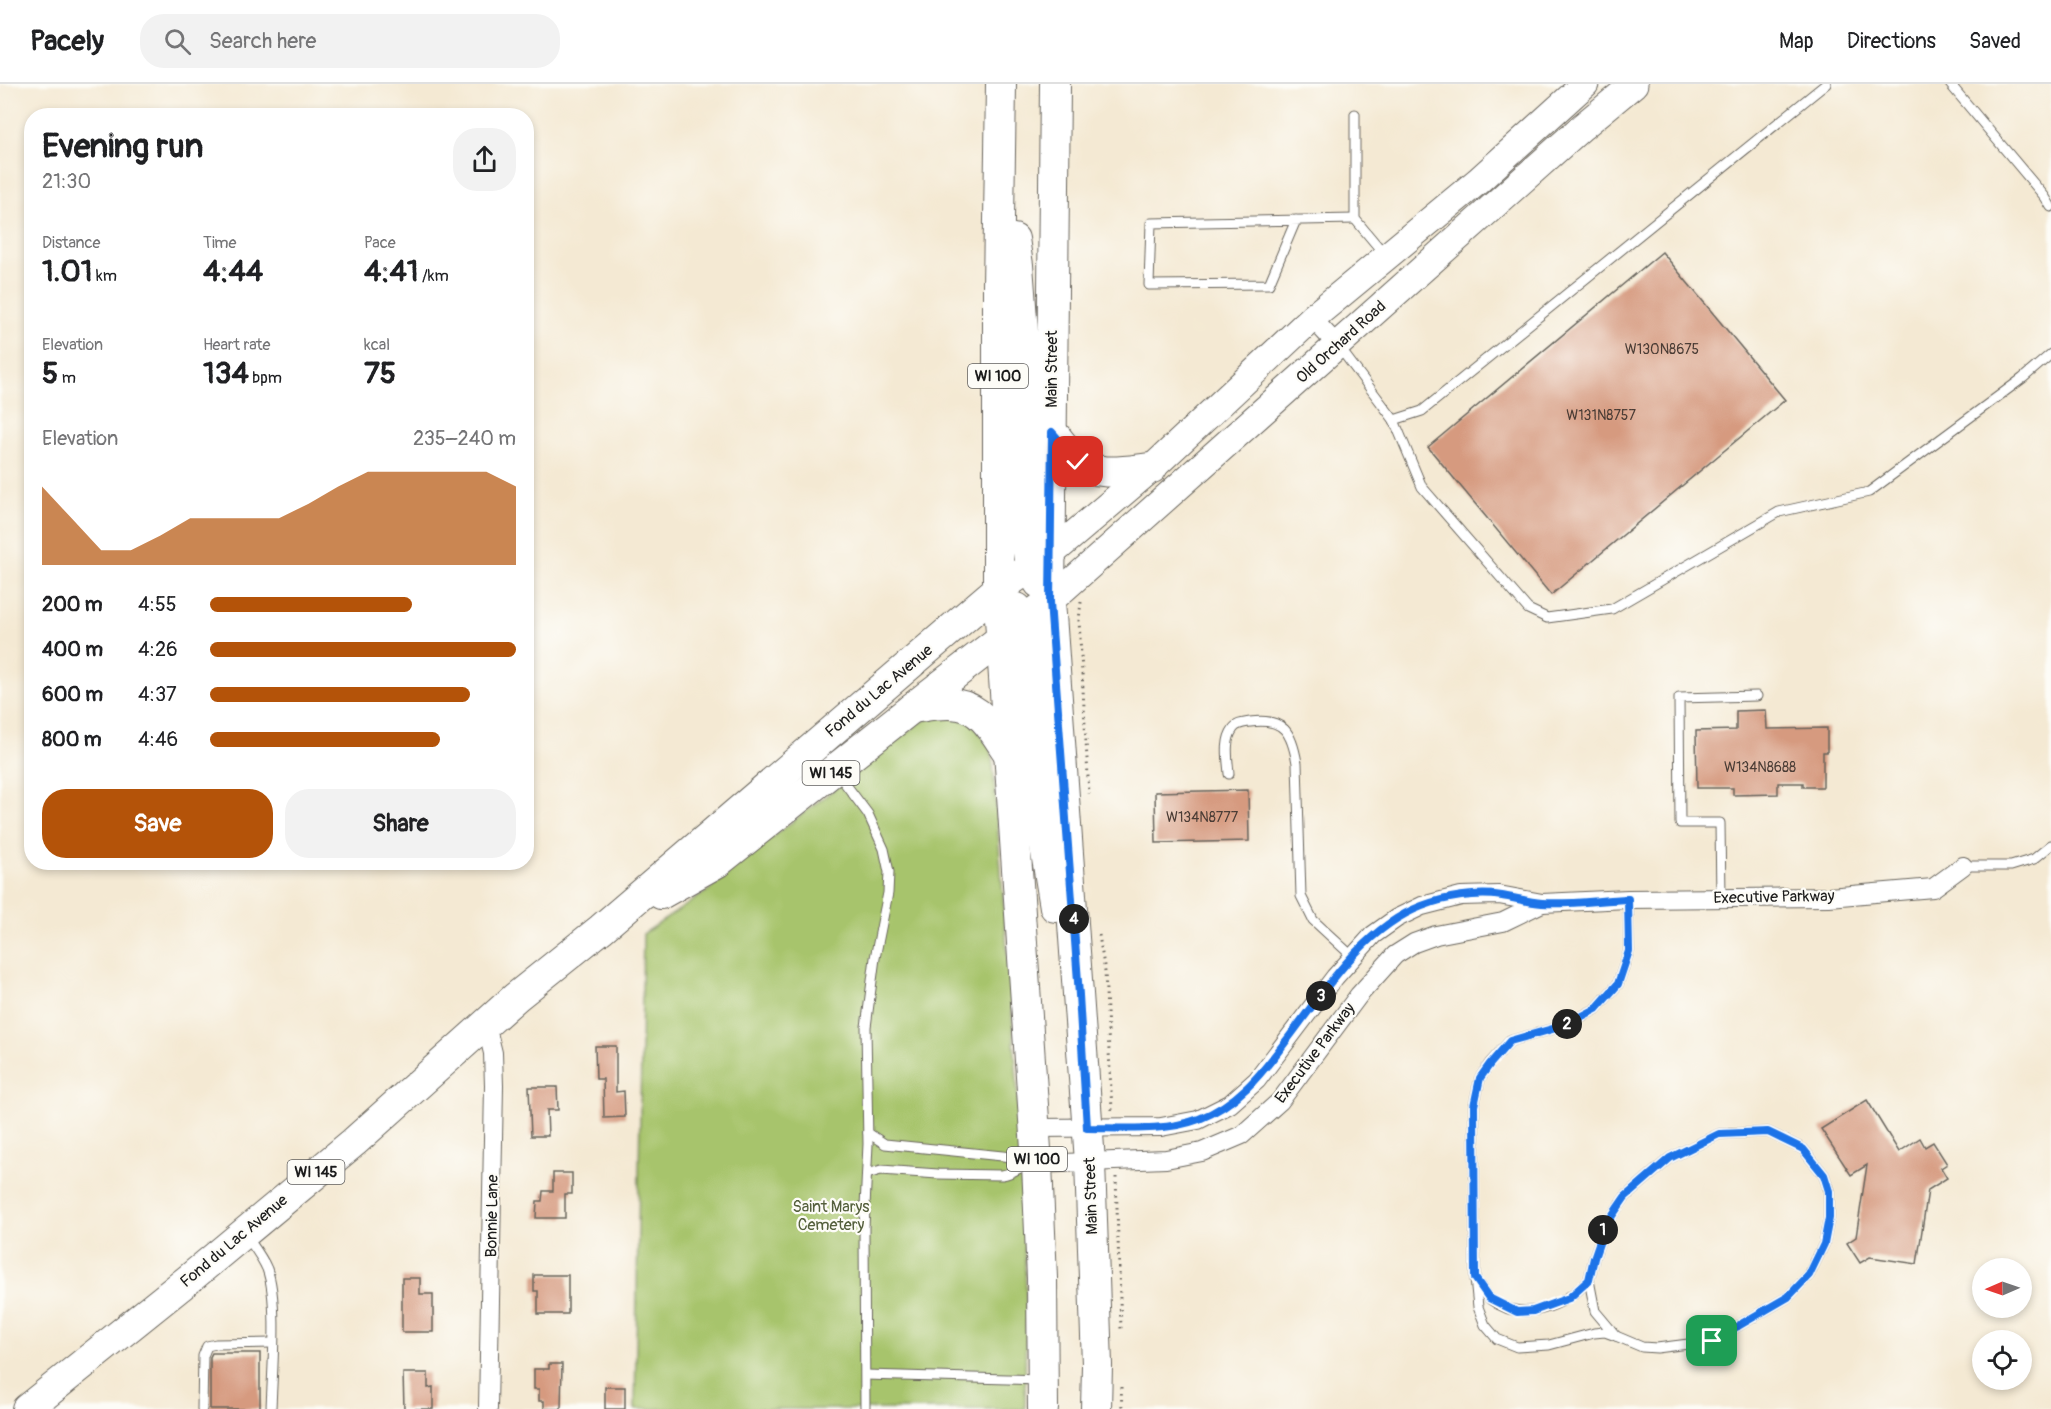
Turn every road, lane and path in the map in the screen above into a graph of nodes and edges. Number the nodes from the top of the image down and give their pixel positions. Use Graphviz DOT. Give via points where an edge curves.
graph roads {
  1 [pos="1001,84"];
  2 [pos="1055,84"];
  3 [pos="1585,84"];
  4 [pos="1634,84"];
  5 [pos="1826,84"];
  6 [pos="1950,84"];
  7 [pos="1355,114"];
  8 [pos="1000,162"];
  9 [pos="2051,207"];
  10 [pos="1355,219"];
  11 [pos="1296,220"];
  12 [pos="1387,256"];
  13 [pos="1312,318"];
  14 [pos="1337,345"];
  15 [pos="2051,354"];
  16 [pos="1394,420"];
  17 [pos="1052,432"];
  18 [pos="1152,468"];
  19 [pos="1041,560"];
  20 [pos="998,589"];
  21 [pos="1082,593"];
  22 [pos="1050,602"];
  23 [pos="1012,630"];
  24 [pos="1757,696"];
  25 [pos="912,708"];
  26 [pos="1009,755"];
  27 [pos="835,769"];
  28 [pos="1229,774"];
  29 [pos="1089,795"];
  30 [pos="2051,845"];
  31 [pos="1963,866"];
  32 [pos="1721,898"];
  33 [pos="1628,899"];
  34 [pos="1542,903"];
  35 [pos="601,928"];
  36 [pos="1098,932"];
  37 [pos="1353,957"];
  38 [pos="1375,978"];
  39 [pos="1079,995"];
  40 [pos="486,1025"];
  41 [pos="1268,1065"];
  42 [pos="1292,1085"];
  43 [pos="1112,1103"];
  44 [pos="1035,1128"];
  45 [pos="1087,1128"];
  46 [pos="868,1133"];
  47 [pos="1090,1162"];
  48 [pos="1030,1164"];
  49 [pos="867,1174"];
  50 [pos="1117,1187"];
  51 [pos="244,1233"];
  52 [pos="1475,1278"];
  53 [pos="1589,1280"];
  54 [pos="1121,1334"];
  55 [pos="1616,1336"];
  56 [pos="272,1343"];
  57 [pos="866,1375"];
  58 [pos="1121,1377"];
  59 [pos="1043,1380"];
  60 [pos="27,1409"];
  61 [pos="202,1409"];
  62 [pos="271,1409"];
  63 [pos="488,1409"];
  64 [pos="865,1409"];
  65 [pos="1043,1409"];
  66 [pos="1096,1409"];
  67 [pos="1122,1409"];
  1 -- 8 [label="main road, WI 100"];
  2 -- 17 [label="main road, Main Street / WI 100"];
  3 -- 12 [label="street" via="1478,181"];
  4 -- 14 [label="street, Old Orchard Road"];
  5 -- 16 [label="lane" via="1422,411"];
  6 -- 9 [label="lane"];
  7 -- 10 [label="lane"];
  8 -- 19 [label="main road" via="1018,265 1026,374 1025,529"];
  8 -- 20 [label="main road, WI 100"];
  10 -- 11 [label="lane"];
  10 -- 12 [label="lane"];
  11 -- 11 [label="lane" via="1151,223 1149,285 1269,284"];
  12 -- 13 [label="street"];
  13 -- 14 [label="street"];
  13 -- 18 [label="street"];
  14 -- 16 [label="lane"];
  14 -- 22 [label="street, Old Orchard Road"];
  15 -- 16 [label="lane" via="1869,492 1779,512 1612,609 1547,618 1528,609 1422,487"];
  17 -- 18 [label="main road" via="1078,462 1100,472"];
  17 -- 19 [label="main road, Main Street / WI 100"];
  18 -- 19 [label="street"];
  19 -- 20 [label="main road, Fond du Lac Avenue"];
  19 -- 22 [label="main road, Main Street / WI 100"];
  20 -- 23 [label="main road" via="1013,601"];
  20 -- 35 [label="main road, Fond du Lac Avenue / WI 145"];
  21 -- 29 [label="path" via="1079,620"];
  22 -- 23 [label="main road, Fond du Lac Avenue / WI 145"];
  22 -- 39 [label="main road, Main Street / WI 100"];
  23 -- 25 [label="main road, Fond du Lac Avenue / WI 145"];
  23 -- 26 [label="main road, WI 100"];
  23 -- 39 [label="main road" via="1029,661 1037,797 1055,905"];
  24 -- 32 [label="lane" via="1679,698 1680,823 1720,823"];
  25 -- 26 [label="main road" via="960,705 986,720"];
  25 -- 27 [label="main road, Fond du Lac Avenue / WI 145"];
  26 -- 44 [label="main road, WI 100"];
  27 -- 35 [label="main road, Fond du Lac Avenue / WI 145" via="718,862"];
  27 -- 46 [label="lane" via="868,814 884,849 889,872 866,1027"];
  28 -- 37 [label="lane" via="1227,741 1239,724 1271,721 1284,728 1294,741 1301,896 1313,920"];
  30 -- 31 [label="lane" via="2034,860 2011,866"];
  31 -- 32 [label="street, Executive Parkway" via="1933,888 1829,897"];
  32 -- 33 [label="street, Executive Parkway"];
  33 -- 34 [label="street, Executive Parkway"];
  33 -- 52 [label="lane" via="1629,951 1618,984 1596,1009 1563,1026 1510,1041 1480,1078 1474,1106"];
  34 -- 37 [label="street, Executive Parkway" via="1499,895 1461,896 1422,906 1373,935"];
  34 -- 38 [label="street, Executive Parkway" via="1503,922 1414,943 1395,955"];
  35 -- 40 [label="main road, Fond du Lac Avenue / WI 145"];
  36 -- 43 [label="path" via="1105,972"];
  37 -- 38 [label="street"];
  37 -- 41 [label="street, Executive Parkway"];
  38 -- 42 [label="street, Executive Parkway"];
  39 -- 45 [label="main road, Main Street / WI 100"];
  40 -- 51 [label="main road, Fond du Lac Avenue / WI 145"];
  40 -- 63 [label="street, Bonnie Lane" via="493,1053 494,1086"];
  41 -- 42 [label="street"];
  41 -- 45 [label="street, Executive Parkway" via="1230,1104 1198,1119 1161,1127"];
  42 -- 47 [label="street, Executive Parkway" via="1242,1135 1202,1152 1166,1159"];
  44 -- 45 [label="street, Executive Parkway"];
  44 -- 48 [label="main road, WI 100"];
  45 -- 47 [label="main road, Main Street / WI 100"];
  46 -- 48 [label="lane" via="885,1144 1012,1157"];
  46 -- 49 [label="lane"];
  47 -- 48 [label="street, Executive Parkway"];
  47 -- 66 [label="main road, Main Street / WI 100"];
  48 -- 49 [label="lane" via="1002,1175 881,1170"];
  48 -- 59 [label="main road, WI 100"];
  49 -- 57 [label="lane"];
  50 -- 54 [label="path"];
  51 -- 56 [label="lane" via="267,1269 273,1310"];
  51 -- 60 [label="main road, Fond du Lac Avenue / WI 145"];
  52 -- 53 [label="lane" via="1489,1298 1517,1312 1558,1303"];
  52 -- 55 [label="lane" via="1478,1307 1485,1325 1497,1338 1517,1347 1549,1345 1594,1333"];
  53 -- 55 [label="lane" via="1595,1311"];
  53 -- 55 [label="lane" via="1605,1226 1625,1197 1670,1158 1719,1134 1768,1132 1803,1149 1824,1175 1829,1191 1829,1218 1824,1244 1809,1275 1788,1297 1712,1341 1657,1348 1642,1347"];
  56 -- 61 [label="lane" via="207,1346 203,1356"];
  56 -- 62 [label="lane"];
  57 -- 59 [label="lane"];
  57 -- 64 [label="lane"];
  58 -- 67 [label="path"];
  59 -- 65 [label="main road, WI 100"];
}
